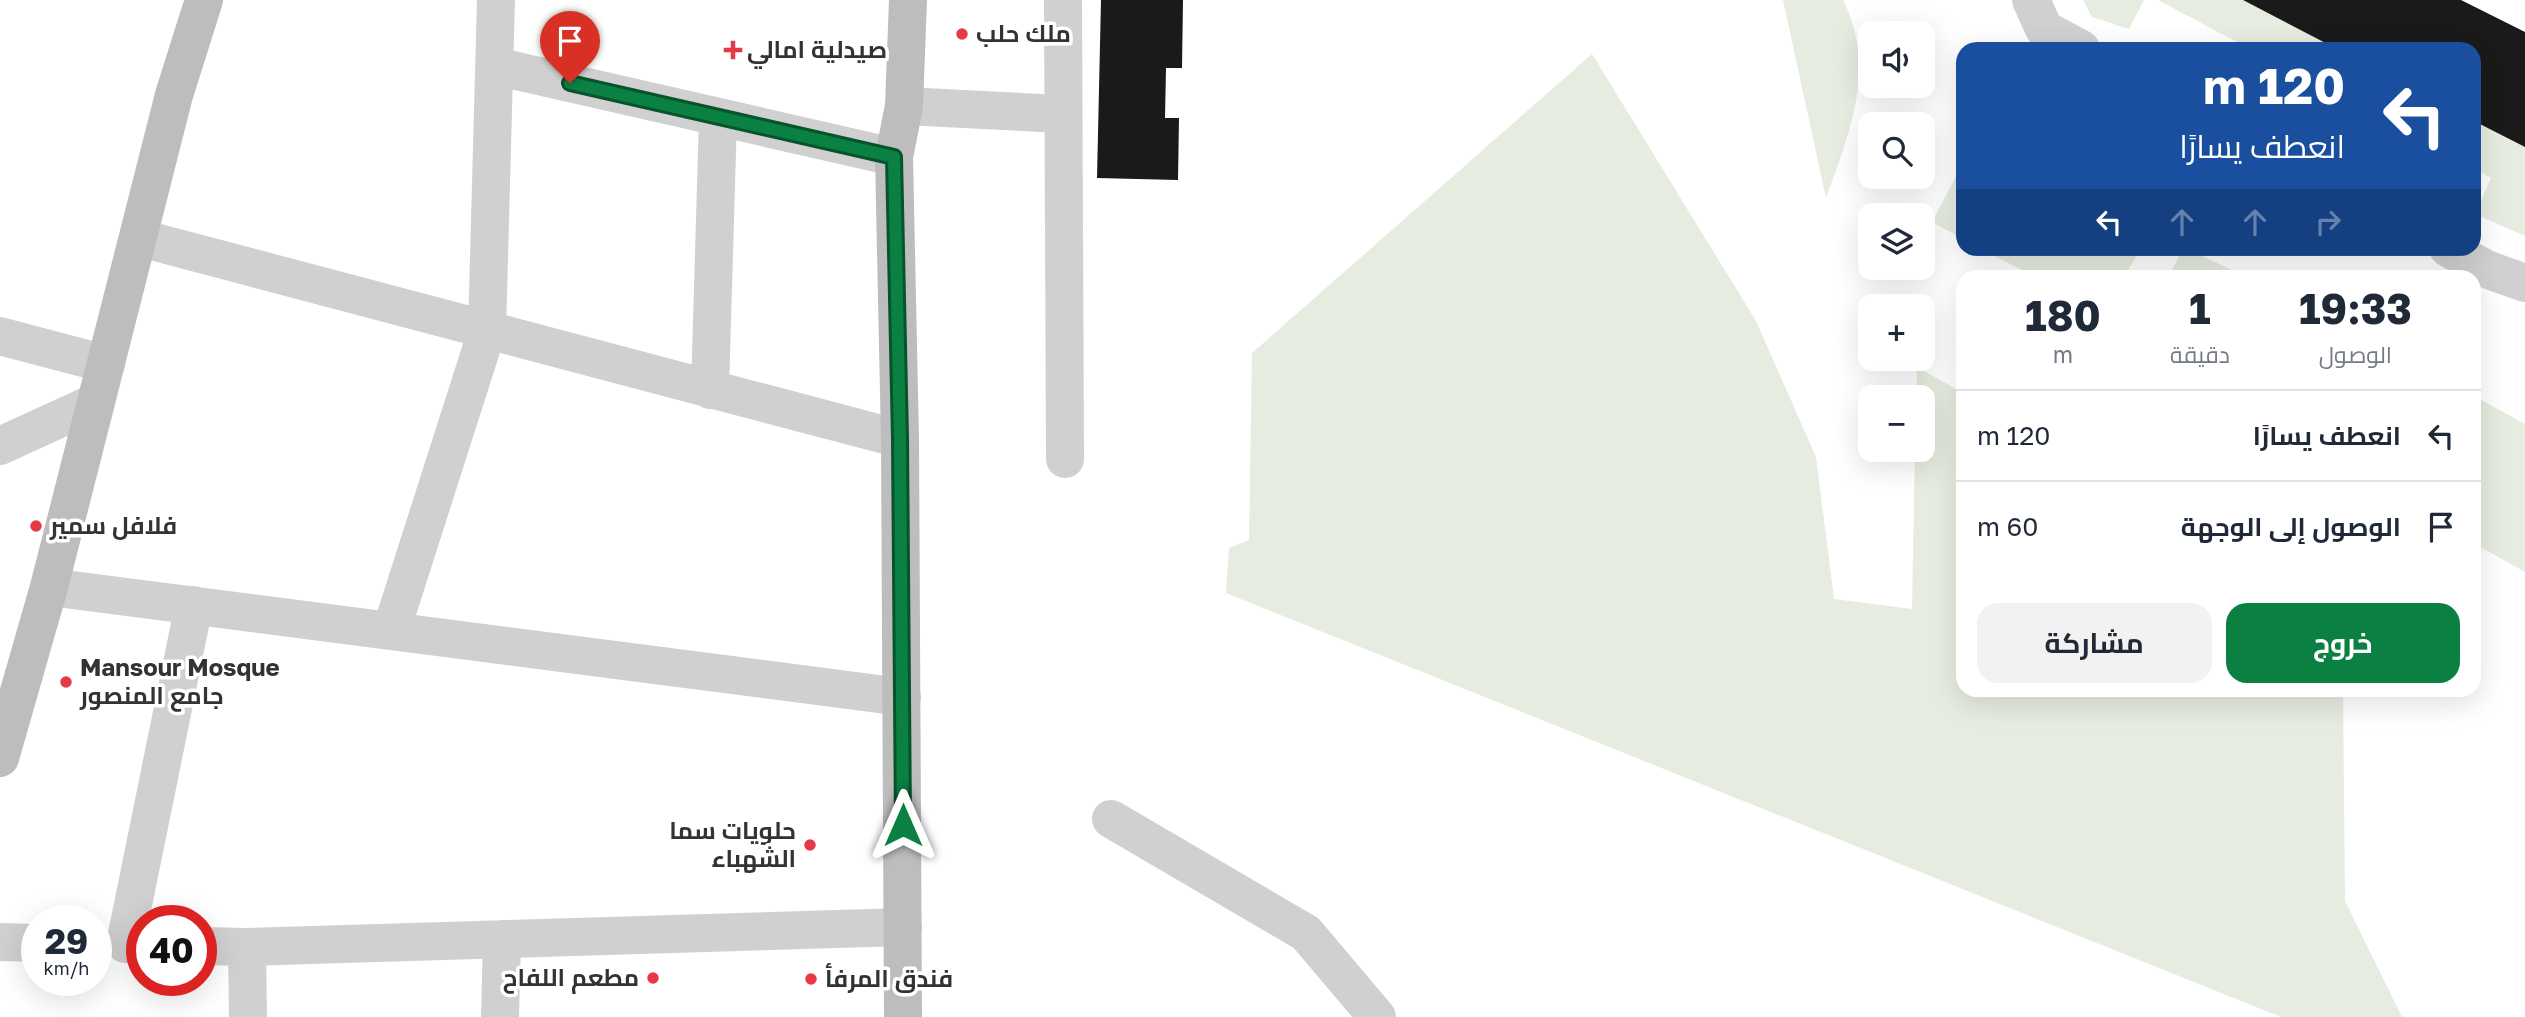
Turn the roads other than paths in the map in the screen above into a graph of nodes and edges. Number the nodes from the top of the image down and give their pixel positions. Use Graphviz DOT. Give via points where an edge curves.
graph roads {
  1 [pos="204,0"];
  2 [pos="496,0"];
  3 [pos="908,0"];
  4 [pos="1063,0"];
  5 [pos="2031,0"];
  6 [pos="2068,42"];
  7 [pos="495,66"];
  8 [pos="904,106"];
  9 [pos="1062,114"];
  10 [pos="718,117"];
  11 [pos="894,157"];
  12 [pos="140,238"];
  13 [pos="2462,256"];
  14 [pos="2525,283"];
  15 [pos="487,331"];
  16 [pos="0,336"];
  17 [pos="106,365"];
  18 [pos="710,390"];
  19 [pos="96,402"];
  20 [pos="900,439"];
  21 [pos="0,446"];
  22 [pos="1065,459"];
  23 [pos="50,587"];
  24 [pos="194,605"];
  25 [pos="391,631"];
  26 [pos="902,697"];
  27 [pos="0,758"];
  28 [pos="1111,819"];
  29 [pos="903,927"];
  30 [pos="502,939"];
  31 [pos="0,942"];
  32 [pos="21,943"];
  33 [pos="121,944"];
  34 [pos="217,946"];
  35 [pos="247,947"];
  36 [pos="248,1017"];
  37 [pos="500,1017"];
  38 [pos="903,1017"];
  39 [pos="1377,1017"];
  1 -- 12 [label="street" via="174,95"];
  2 -- 7 [label="street"];
  3 -- 8 [label="street"];
  4 -- 9 [label="street"];
  5 -- 6 [label="street" via="2045,29"];
  7 -- 10 [label="street"];
  7 -- 15 [label="street"];
  8 -- 9 [label="street"];
  8 -- 11 [label="street"];
  9 -- 22 [label="street"];
  10 -- 11 [label="street"];
  10 -- 18 [label="street"];
  11 -- 20 [label="street"];
  12 -- 15 [label="street"];
  12 -- 17 [label="street"];
  13 -- 14 [label="street"];
  15 -- 18 [label="street"];
  15 -- 25 [label="street"];
  16 -- 17 [label="street"];
  17 -- 19 [label="street"];
  18 -- 20 [label="street"];
  19 -- 21 [label="street"];
  19 -- 23 [label="street"];
  20 -- 26 [label="street"];
  23 -- 24 [label="street"];
  23 -- 27 [label="street"];
  24 -- 25 [label="street"];
  24 -- 33 [label="street"];
  25 -- 26 [label="street"];
  26 -- 29 [label="street"];
  28 -- 39 [label="street" via="1306,933"];
  29 -- 30 [label="street"];
  29 -- 38 [label="street"];
  30 -- 35 [label="street"];
  30 -- 37 [label="street"];
  31 -- 32 [label="street"];
  34 -- 35 [label="street"];
  35 -- 36 [label="street"];
}
